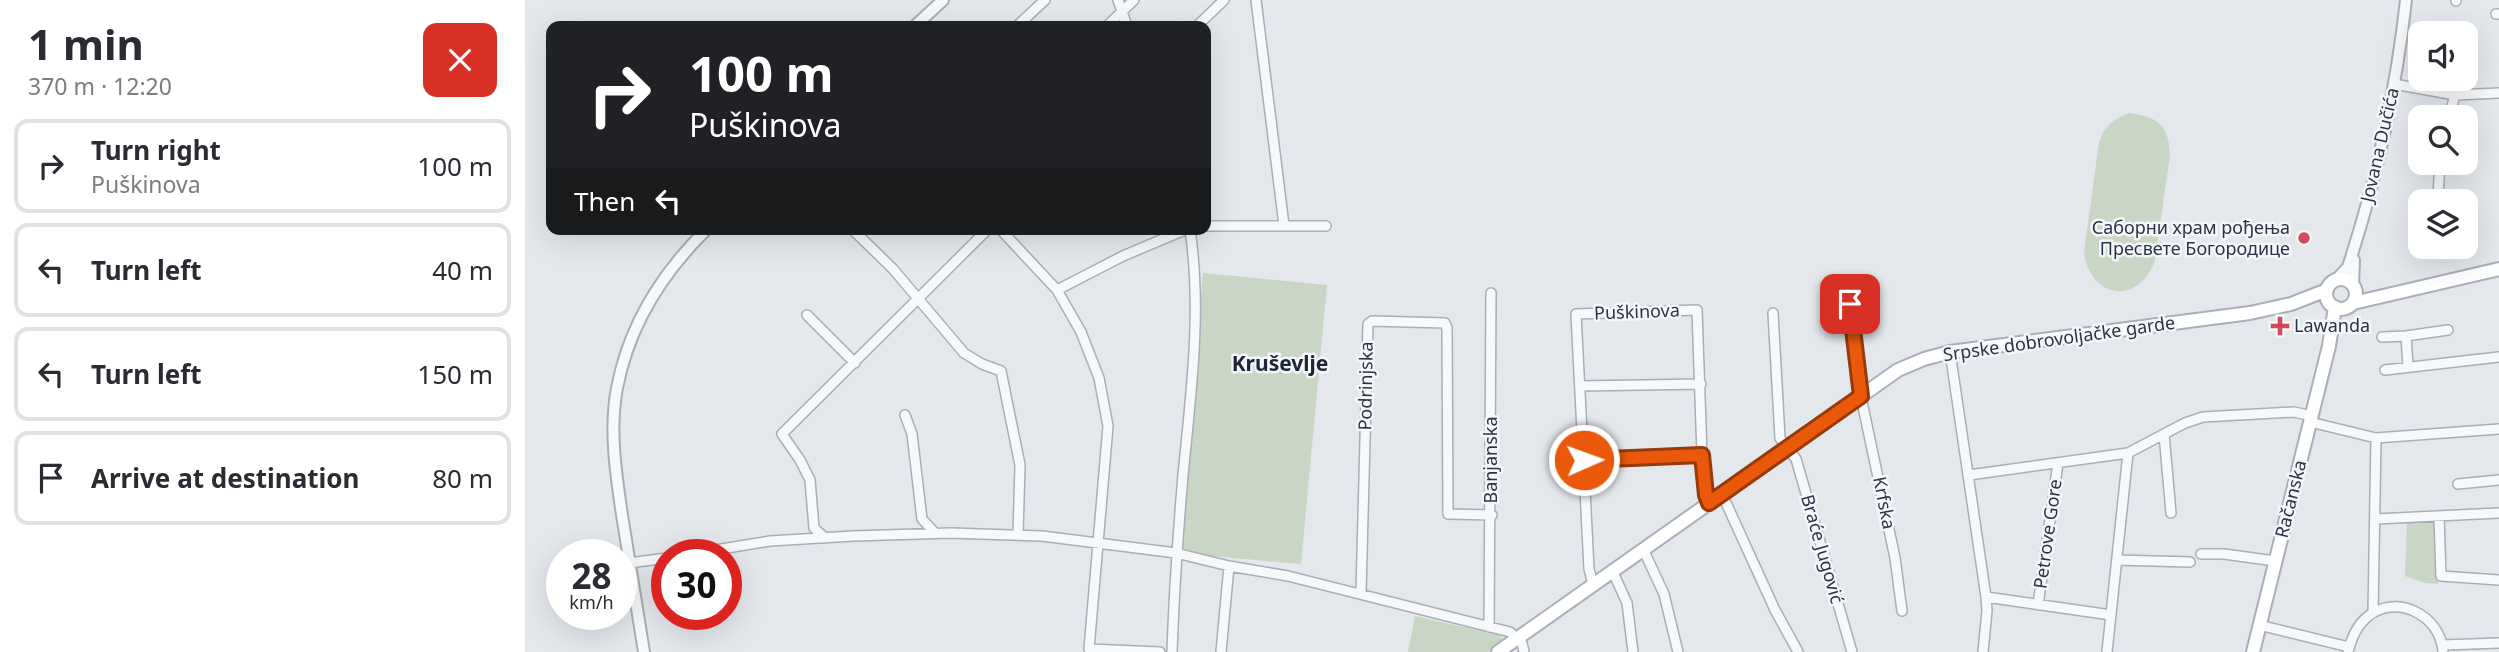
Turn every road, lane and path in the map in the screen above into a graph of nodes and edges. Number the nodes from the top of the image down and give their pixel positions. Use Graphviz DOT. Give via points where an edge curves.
graph roads {
  1 [pos="943,0"];
  2 [pos="1045,0"];
  3 [pos="1118,0"];
  4 [pos="1134,0"];
  5 [pos="1224,0"];
  6 [pos="1256,0"];
  7 [pos="2406,0"];
  8 [pos="1122,12"];
  9 [pos="920,21"];
  10 [pos="1022,21"];
  11 [pos="1112,21"];
  12 [pos="1125,21"];
  13 [pos="1201,21"];
  14 [pos="2394,84"];
  15 [pos="2499,93"];
  16 [pos="2455,94"];
  17 [pos="2452,105"];
  18 [pos="1284,225"];
  19 [pos="1211,226"];
  20 [pos="1326,226"];
  21 [pos="701,235"];
  22 [pos="858,235"];
  23 [pos="983,235"];
  24 [pos="1006,235"];
  25 [pos="1174,235"];
  26 [pos="1189,235"];
  27 [pos="2355,246"];
  28 [pos="2499,271"];
  29 [pos="1848,283"];
  30 [pos="2331,285"];
  31 [pos="2354,287"];
  32 [pos="1057,290"];
  33 [pos="1491,293"];
  34 [pos="2388,294"];
  35 [pos="918,299"];
  36 [pos="2291,304"];
  37 [pos="2341,305"];
  38 [pos="1773,313"];
  39 [pos="807,315"];
  40 [pos="2448,330"];
  41 [pos="2406,336"];
  42 [pos="2382,337"];
  43 [pos="1950,352"];
  44 [pos="2499,357"];
  45 [pos="855,363"];
  46 [pos="2408,367"];
  47 [pos="2385,370"];
  48 [pos="1701,384"];
  49 [pos="1580,386"];
  50 [pos="1861,396"];
  51 [pos="905,415"];
  52 [pos="2311,419"];
  53 [pos="2499,429"];
  54 [pos="2164,434"];
  55 [pos="2376,438"];
  56 [pos="1787,448"];
  57 [pos="2128,453"];
  58 [pos="1702,455"];
  59 [pos="1584,460"];
  60 [pos="2058,463"];
  61 [pos="1969,475"];
  62 [pos="2499,481"];
  63 [pos="2458,484"];
  64 [pos="1722,494"];
  65 [pos="1709,503"];
  66 [pos="2171,513"];
  67 [pos="2499,513"];
  68 [pos="1492,515"];
  69 [pos="2439,516"];
  70 [pos="922,519"];
  71 [pos="2375,519"];
  72 [pos="814,528"];
  73 [pos="935,533"];
  74 [pos="910,534"];
  75 [pos="1018,535"];
  76 [pos="825,538"];
  77 [pos="625,539"];
  78 [pos="809,539"];
  79 [pos="1098,543"];
  80 [pos="742,546"];
  81 [pos="1643,548"];
  82 [pos="1176,553"];
  83 [pos="2201,554"];
  84 [pos="2117,560"];
  85 [pos="2275,561"];
  86 [pos="2190,562"];
  87 [pos="1229,566"];
  88 [pos="1612,570"];
  89 [pos="2499,580"];
  90 [pos="1593,584"];
  91 [pos="1361,593"];
  92 [pos="1986,597"];
  93 [pos="2038,605"];
  94 [pos="637,608"];
  95 [pos="1902,611"];
  96 [pos="2373,613"];
  97 [pos="2111,615"];
  98 [pos="2259,625"];
  99 [pos="1489,627"];
  100 [pos="1518,637"];
  101 [pos="2499,643"];
  102 [pos="2443,649"];
  103 [pos="1089,650"];
  104 [pos="2349,650"];
  105 [pos="645,652"];
  106 [pos="1160,652"];
  107 [pos="1172,652"];
  108 [pos="1221,652"];
  109 [pos="1498,652"];
  110 [pos="1524,652"];
  111 [pos="1633,652"];
  112 [pos="1678,652"];
  113 [pos="1798,652"];
  114 [pos="1852,652"];
  115 [pos="1983,652"];
  116 [pos="2107,652"];
  117 [pos="2253,652"];
  1 -- 9 [label="street"];
  2 -- 10 [label="street"];
  3 -- 8 [label="street"];
  4 -- 8 [label="street"];
  5 -- 13 [label="street"];
  6 -- 18 [label="street"];
  7 -- 14 [label="street, Jovana Dučića"];
  8 -- 11 [label="street"];
  8 -- 12 [label="street"];
  14 -- 16 [label="street"];
  14 -- 27 [label="street, Jovana Dučića"];
  15 -- 16 [label="street"];
  16 -- 17 [label="street"];
  18 -- 19 [label="street"];
  18 -- 20 [label="street"];
  21 -- 77 [label="street" via="649,298 616,389 615,465"];
  22 -- 35 [label="street"];
  23 -- 35 [label="street"];
  24 -- 32 [label="street"];
  25 -- 32 [label="street"];
  26 -- 82 [label="street" via="1197,298"];
  27 -- 30 [label="street" via="2348,267"];
  27 -- 31 [label="street"];
  28 -- 34 [label="main road"];
  29 -- 50 [label="street, Krfska"];
  30 -- 31 [label="main road" via="2348,281"];
  30 -- 36 [label="main road"];
  30 -- 37 [label="main road"];
  31 -- 34 [label="main road"];
  31 -- 37 [label="main road, Račanska"];
  32 -- 79 [label="street" via="1081,332 1099,378 1108,426"];
  33 -- 68 [label="street, Banjanska"];
  34 -- 37 [label="main road"];
  35 -- 45 [label="street"];
  35 -- 75 [label="street" via="964,353 1001,371 1020,465"];
  36 -- 37 [label="main road"];
  36 -- 43 [label="main road, Srpske dobrovoljačke garde"];
  37 -- 52 [label="main road, Račanska"];
  38 -- 56 [label="street, Braće Jugović" via="1780,438"];
  39 -- 45 [label="street"];
  40 -- 41 [label="street"];
  41 -- 42 [label="street"];
  41 -- 46 [label="street"];
  43 -- 50 [label="main road, Srpske dobrovoljačke garde" via="1898,370"];
  43 -- 61 [label="street"];
  44 -- 46 [label="street"];
  45 -- 72 [label="street" via="782,434 810,480"];
  46 -- 47 [label="street"];
  48 -- 49 [label="street"];
  48 -- 49 [label="street, Puškinova" via="1697,310 1576,314"];
  48 -- 58 [label="street, Puškinova"];
  49 -- 59 [label="street, Puškinova"];
  50 -- 56 [label="main road, Srpske dobrovoljačke garde"];
  50 -- 95 [label="street, Krfska"];
  51 -- 70 [label="street" via="912,434"];
  52 -- 54 [label="street, Petrove Gore" via="2294,412 2203,417"];
  52 -- 55 [label="street, Petrove Gore"];
  52 -- 85 [label="main road, Račanska"];
  53 -- 55 [label="street, Petrove Gore"];
  54 -- 57 [label="street, Petrove Gore"];
  54 -- 66 [label="street"];
  55 -- 71 [label="street"];
  56 -- 64 [label="main road, Srpske dobrovoljačke garde"];
  56 -- 114 [label="street, Braće Jugović" via="1796,459"];
  57 -- 60 [label="street, Petrove Gore"];
  57 -- 84 [label="street"];
  58 -- 59 [label="street"];
  58 -- 65 [label="street, Puškinova"];
  59 -- 90 [label="street, Puškinova"];
  60 -- 61 [label="street, Petrove Gore"];
  60 -- 93 [label="street, Petrove Gore"];
  61 -- 92 [label="street"];
  62 -- 63 [label="street"];
  64 -- 65 [label="main road, Srpske dobrovoljačke garde"];
  64 -- 113 [label="street"];
  65 -- 81 [label="main road, Srpske dobrovoljačke garde"];
  67 -- 69 [label="street"];
  68 -- 91 [label="street, Podrinjska" via="1448,514 1445,323 1372,321 1368,324"];
  68 -- 99 [label="street, Banjanska"];
  69 -- 71 [label="street"];
  69 -- 89 [label="street" via="2441,576"];
  70 -- 73 [label="street"];
  70 -- 74 [label="street"];
  71 -- 96 [label="street"];
  72 -- 76 [label="street"];
  72 -- 78 [label="street"];
  73 -- 74 [label="street"];
  73 -- 75 [label="street"];
  74 -- 76 [label="street"];
  75 -- 79 [label="street"];
  76 -- 78 [label="street"];
  78 -- 80 [label="street"];
  79 -- 82 [label="street"];
  79 -- 103 [label="street"];
  81 -- 88 [label="main road, Srpske dobrovoljačke garde"];
  81 -- 112 [label="street" via="1664,594"];
  82 -- 87 [label="street"];
  82 -- 107 [label="street"];
  83 -- 85 [label="street"];
  84 -- 86 [label="street"];
  84 -- 97 [label="street"];
  85 -- 98 [label="main road, Račanska"];
  87 -- 91 [label="street"];
  87 -- 108 [label="street"];
  88 -- 90 [label="main road, Srpske dobrovoljačke garde"];
  88 -- 111 [label="street" via="1627,603"];
  90 -- 100 [label="main road, Srpske dobrovoljačke garde"];
  91 -- 99 [label="street"];
  92 -- 93 [label="street"];
  92 -- 115 [label="street"];
  93 -- 97 [label="street"];
  94 -- 105 [label="street"];
  96 -- 102 [label="street" via="2383,608 2412,609 2432,623"];
  96 -- 104 [label="street" via="2357,627"];
  97 -- 116 [label="street"];
  98 -- 104 [label="street"];
  98 -- 117 [label="main road, Račanska"];
  99 -- 100 [label="street"];
  100 -- 109 [label="main road, Srpske dobrovoljačke garde"];
  100 -- 110 [label="street"];
  101 -- 102 [label="street"];
  103 -- 106 [label="street"];
}
